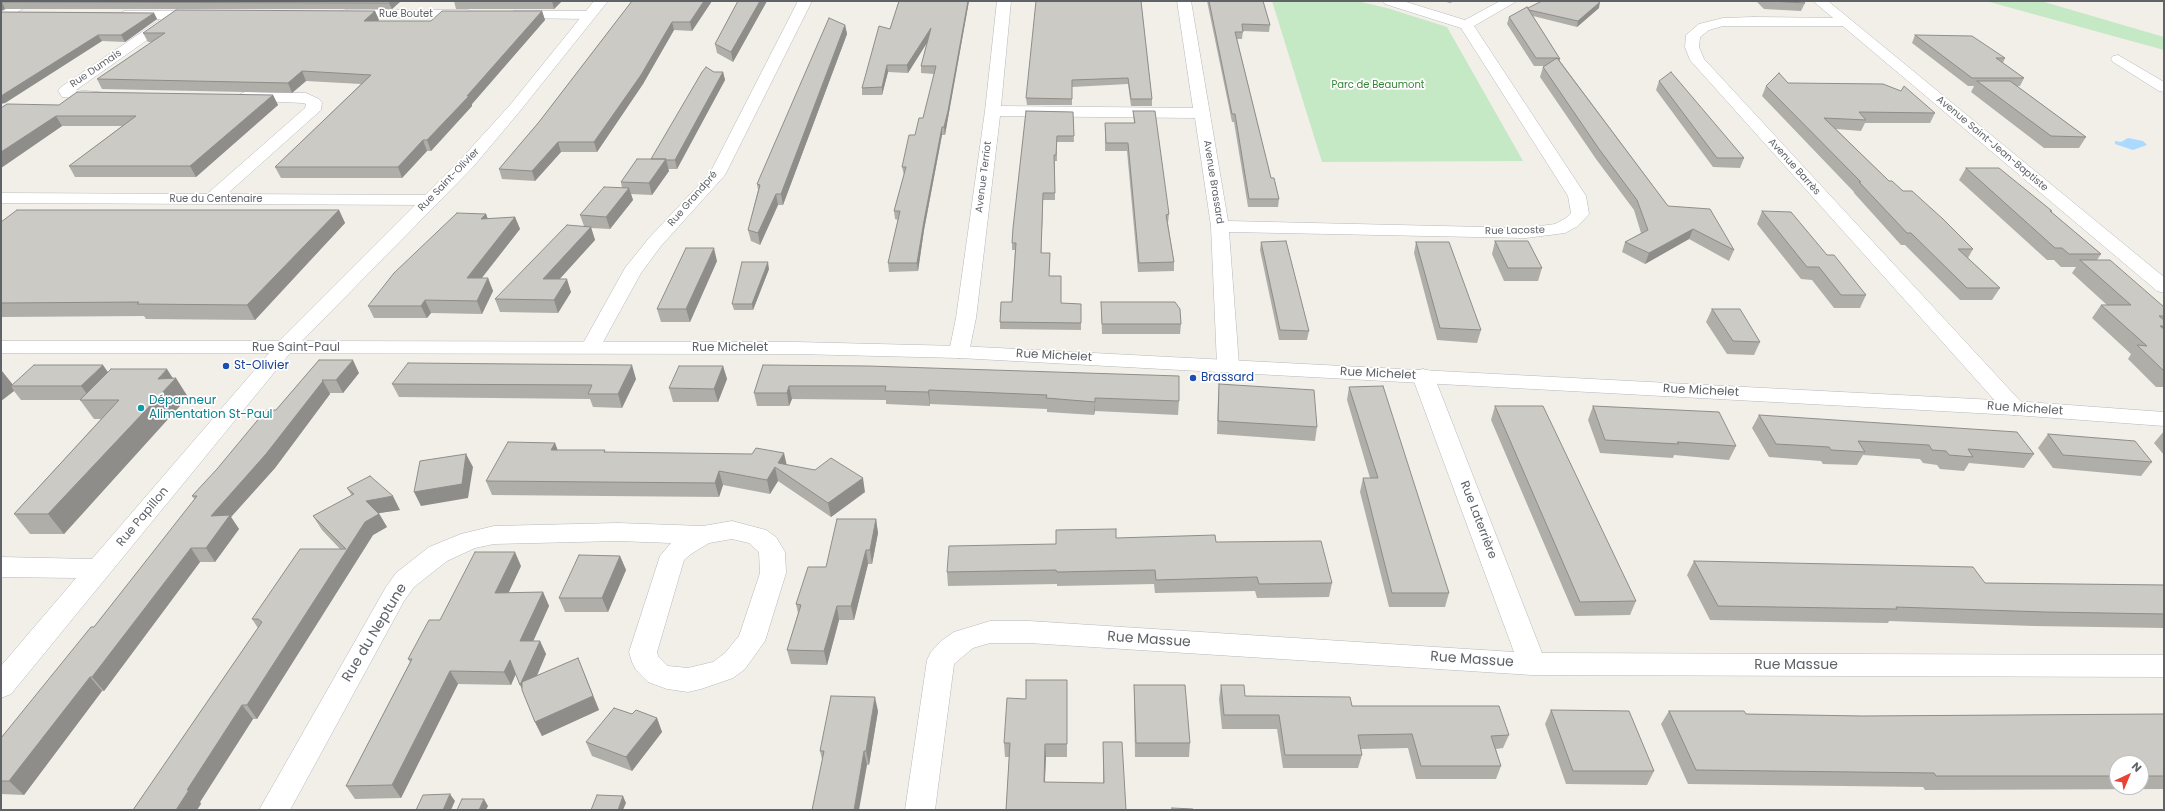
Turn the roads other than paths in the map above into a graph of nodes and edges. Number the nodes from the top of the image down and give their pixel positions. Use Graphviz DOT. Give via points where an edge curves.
graph roads {
  1 [pos="433,1"];
  2 [pos="601,1"];
  3 [pos="805,1"];
  4 [pos="1004,1"];
  5 [pos="1184,1"];
  6 [pos="1390,1"];
  7 [pos="1510,1"];
  8 [pos="1820,1"];
  9 [pos="30,8"];
  10 [pos="333,14"];
  11 [pos="419,14"];
  12 [pos="114,15"];
  13 [pos="176,15"];
  14 [pos="208,15"];
  15 [pos="482,15"];
  16 [pos="498,15"];
  17 [pos="4,16"];
  18 [pos="589,16"];
  19 [pos="1846,22"];
  20 [pos="1466,25"];
  21 [pos="2118,59"];
  22 [pos="2164,88"];
  23 [pos="116,96"];
  24 [pos="233,97"];
  25 [pos="993,111"];
  26 [pos="1202,114"];
  27 [pos="1,198"];
  28 [pos="211,199"];
  29 [pos="431,200"];
  30 [pos="1220,226"];
  31 [pos="2164,286"];
  32 [pos="1,347"];
  33 [pos="591,347"];
  34 [pos="284,348"];
  35 [pos="959,352"];
  36 [pos="1228,365"];
  37 [pos="1423,376"];
  38 [pos="2014,408"];
  39 [pos="2164,419"];
  40 [pos="703,535"];
  41 [pos="1,567"];
  42 [pos="99,569"];
  43 [pos="1532,664"];
  44 [pos="2164,666"];
  45 [pos="1,686"];
  46 [pos="274,810"];
  47 [pos="920,810"];
  1 -- 11 [label="street"];
  2 -- 18 [label="street, Rue Saint-Olivier"];
  3 -- 33 [label="street, Rue Grandpré" via="717,175 655,242 632,272"];
  4 -- 25 [label="street, Avenue Terriot"];
  5 -- 26 [label="street, Avenue Brassard"];
  6 -- 20 [label="street"];
  7 -- 20 [label="street"];
  8 -- 19 [label="street, Avenue Saint-Jean-Baptiste"];
  9 -- 17 [label="street"];
  10 -- 11 [label="street, Rue Boutet"];
  11 -- 15 [label="street, Rue Boutet"];
  12 -- 13 [label="street"];
  13 -- 14 [label="street"];
  13 -- 23 [label="street, Rue Dumais" via="66,90 67,94"];
  16 -- 18 [label="street"];
  18 -- 29 [label="street, Rue Saint-Olivier" via="515,108"];
  19 -- 31 [label="street, Avenue Saint-Jean-Baptiste"];
  19 -- 38 [label="street, Avenue Barrès" via="1724,22 1704,27 1693,35 1692,47 1697,60"];
  20 -- 30 [label="street, Rue Lacoste" via="1577,196 1580,214 1572,222 1559,229 1526,233"];
  21 -- 22 [label="street"];
  24 -- 28 [label="street" via="306,98 314,102 312,110"];
  25 -- 26 [label="street"];
  25 -- 35 [label="street, Avenue Terriot" via="966,318"];
  26 -- 30 [label="street, Avenue Brassard"];
  27 -- 28 [label="street, Rue du Centenaire"];
  28 -- 29 [label="street, Rue du Centenaire"];
  29 -- 34 [label="street, Rue Saint-Olivier"];
  30 -- 36 [label="street, Avenue Brassard"];
  32 -- 34 [label="street, Rue Saint-Paul"];
  33 -- 34 [label="street, Rue Saint-Paul"];
  33 -- 35 [label="street, Rue Michelet"];
  34 -- 42 [label="street, Rue Papillon"];
  35 -- 36 [label="street, Rue Michelet"];
  36 -- 37 [label="street, Rue Michelet"];
  37 -- 38 [label="street, Rue Michelet"];
  37 -- 43 [label="street, Rue Laterrière"];
  38 -- 39 [label="street, Rue Michelet"];
  40 -- 40 [label="street, Rue du Neptune" via="673,556 643,652 650,667 667,678 701,678 722,670 735,661 751,641 773,573 772,552 767,543 757,536 732,530"];
  40 -- 46 [label="street, Rue du Neptune" via="618,532 494,535 470,540 438,554 410,576 395,594"];
  41 -- 42 [label="street"];
  42 -- 45 [label="street, Rue Papillon"];
  43 -- 44 [label="street, Rue Massue"];
  43 -- 47 [label="street, Rue Massue" via="1029,632 990,632 964,640 941,660"];
}
